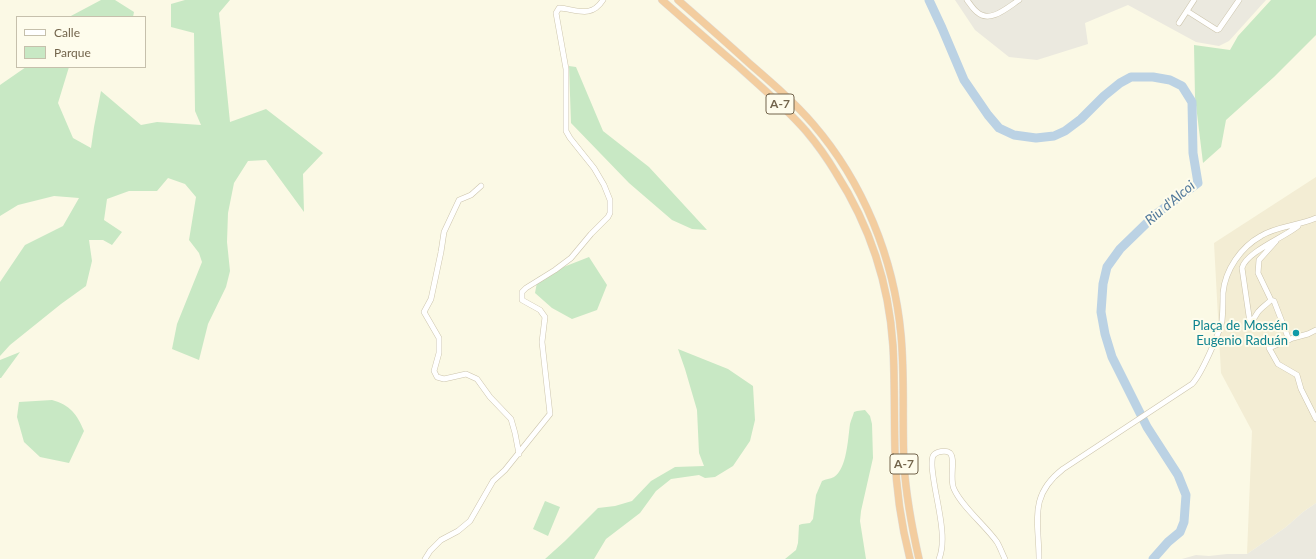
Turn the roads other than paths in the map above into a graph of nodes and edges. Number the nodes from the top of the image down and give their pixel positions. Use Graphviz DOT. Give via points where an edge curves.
graph roads {
  1 [pos="662,0"];
  2 [pos="678,0"];
  3 [pos="967,0"];
  4 [pos="1019,0"];
  5 [pos="1194,0"];
  6 [pos="1239,0"];
  7 [pos="601,1"];
  8 [pos="1187,11"];
  9 [pos="1179,23"];
  10 [pos="481,186"];
  11 [pos="1316,218"];
  12 [pos="1299,224"];
  13 [pos="1281,236"];
  14 [pos="1271,300"];
  15 [pos="1314,331"];
  16 [pos="1316,336"];
  17 [pos="1289,340"];
  18 [pos="1316,419"];
  19 [pos="519,454"];
  20 [pos="425,559"];
  21 [pos="910,559"];
  22 [pos="919,559"];
  23 [pos="939,559"];
  24 [pos="1005,559"];
  25 [pos="1039,559"];
  1 -- 21 [label="highway, A-7" via="771,95 806,131 822,150 868,232 886,290 892,328 897,485"];
  2 -- 22 [label="highway, A-7" via="778,88 813,124 845,166 864,201 890,271 897,302 903,368 904,464 908,503"];
  3 -- 4 [label="street" via="976,12 987,17"];
  5 -- 8 [label="street"];
  6 -- 8 [label="street" via="1217,30"];
  7 -- 19 [label="street" via="588,11 559,8 556,12 566,69 566,131 604,185 610,200 610,210 608,217 574,255 522,292 522,300 542,311 545,317 542,342 551,411"];
  8 -- 9 [label="street"];
  10 -- 19 [label="street" via="471,195 459,200 444,232 431,299 424,312 439,338 439,353 434,371 437,378 466,374 477,379 510,418"];
  11 -- 12 [label="street"];
  12 -- 13 [label="street"];
  12 -- 25 [label="street" via="1263,234 1251,242 1240,255 1226,281 1218,333 1197,379 1190,387 1062,469 1047,485 1037,511"];
  13 -- 14 [label="street" via="1259,260 1258,273"];
  13 -- 14 [label="street" via="1246,260 1242,268 1250,323 1258,311"];
  14 -- 17 [label="street"];
  15 -- 16 [label="street"];
  15 -- 17 [label="street"];
  17 -- 18 [label="street" via="1269,348 1278,364 1297,375"];
  19 -- 20 [label="street" via="491,484 470,521 441,540"];
  23 -- 24 [label="street" via="942,535 932,465 933,456 943,451 952,456 951,482 955,493 998,544"];
}
